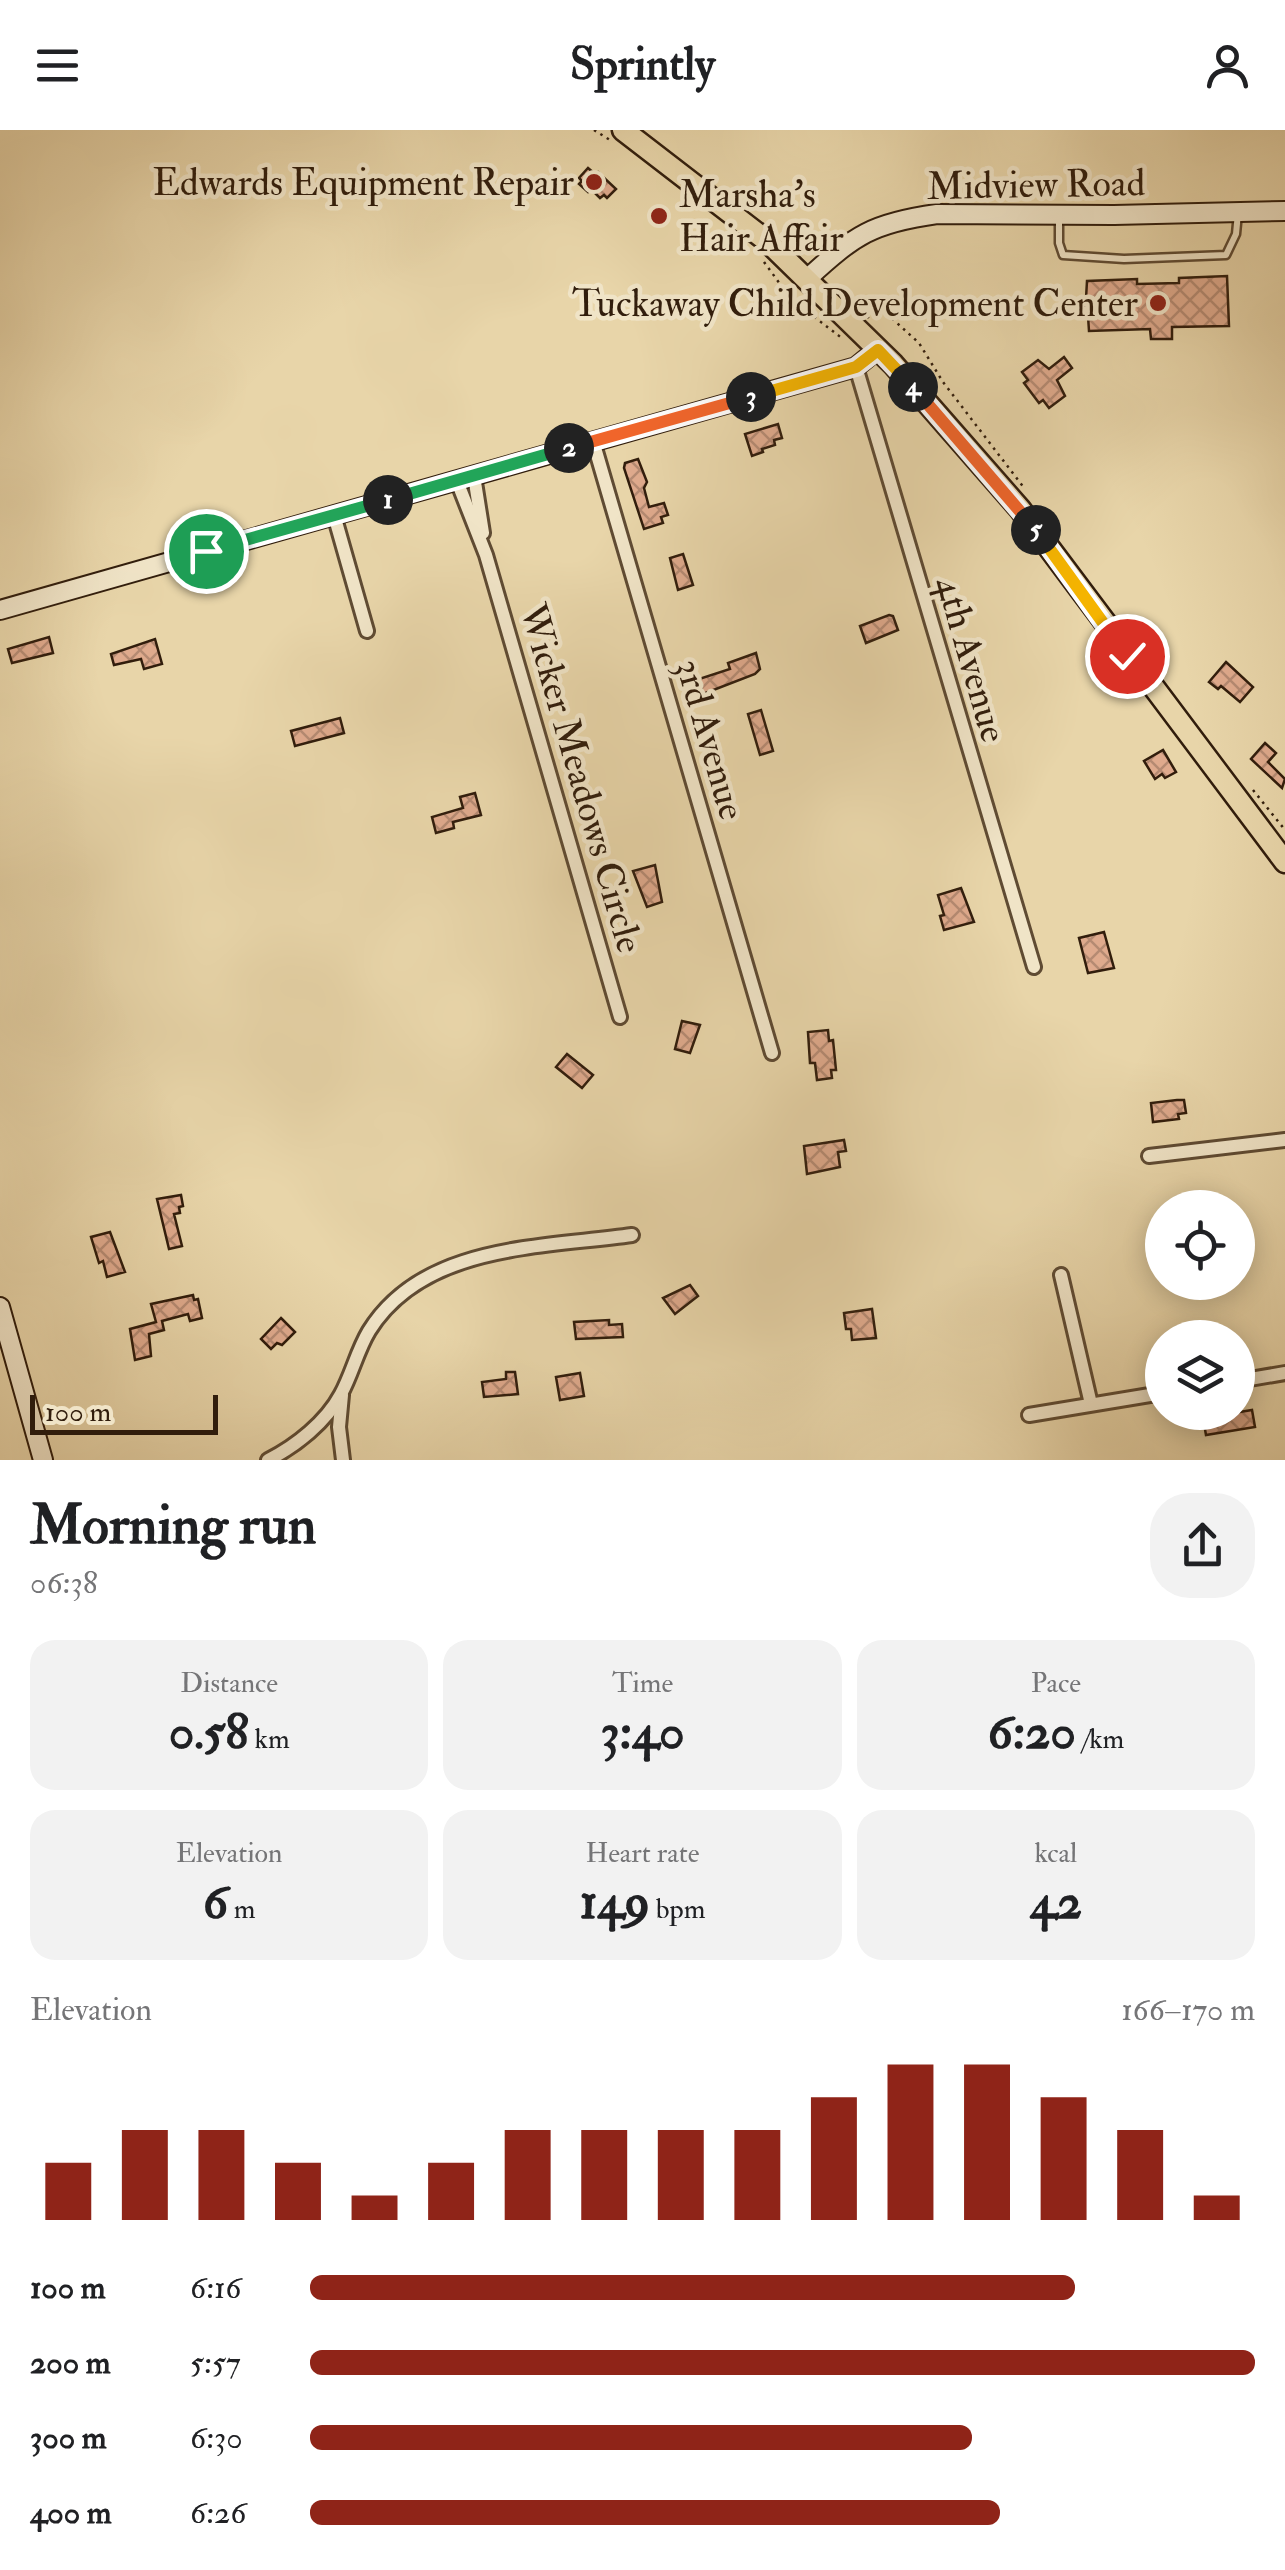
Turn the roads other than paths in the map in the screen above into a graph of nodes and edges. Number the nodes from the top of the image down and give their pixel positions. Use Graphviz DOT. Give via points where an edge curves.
graph roads {
  1 [pos="623,130"];
  2 [pos="1285,211"];
  3 [pos="1238,213"];
  4 [pos="1059,215"];
  5 [pos="808,278"];
  6 [pos="878,350"];
  7 [pos="856,367"];
  8 [pos="593,441"];
  9 [pos="466,478"];
  10 [pos="334,515"];
  11 [pos="0,610"];
  12 [pos="367,632"];
  13 [pos="1285,862"];
  14 [pos="1034,967"];
  15 [pos="620,1017"];
  16 [pos="772,1053"];
  17 [pos="1285,1140"];
  18 [pos="1149,1156"];
  19 [pos="632,1235"];
  20 [pos="1061,1275"];
  21 [pos="0,1307"];
  22 [pos="1285,1373"];
  23 [pos="1255,1378"];
  24 [pos="342,1392"];
  25 [pos="1145,1396"];
  26 [pos="1091,1404"];
  27 [pos="1030,1414"];
  28 [pos="43,1460"];
  29 [pos="268,1460"];
  30 [pos="343,1460"];
  1 -- 5 [label="main road"];
  2 -- 3 [label="street, Midview Road"];
  3 -- 4 [label="street, Midview Road"];
  3 -- 4 [label="lane" via="1226,255 1124,259 1063,254"];
  4 -- 5 [label="street, Midview Road" via="937,214 894,222 850,240"];
  5 -- 6 [label="main road"];
  6 -- 7 [label="street"];
  6 -- 13 [label="main road" via="1020,509"];
  7 -- 8 [label="street"];
  7 -- 14 [label="street, 4th Avenue"];
  8 -- 9 [label="street"];
  8 -- 16 [label="street, 3rd Avenue"];
  9 -- 10 [label="street"];
  9 -- 15 [label="street, Wicker Meadows Circle"];
  10 -- 11 [label="street"];
  10 -- 12 [label="street"];
  17 -- 18 [label="street"];
  19 -- 24 [label="street" via="468,1260 426,1277 371,1328"];
  20 -- 26 [label="street"];
  21 -- 28 [label="street"];
  22 -- 23 [label="street"];
  24 -- 29 [label="street" via="315,1427"];
  24 -- 30 [label="street"];
  25 -- 26 [label="street"];
  26 -- 27 [label="street"];
}
